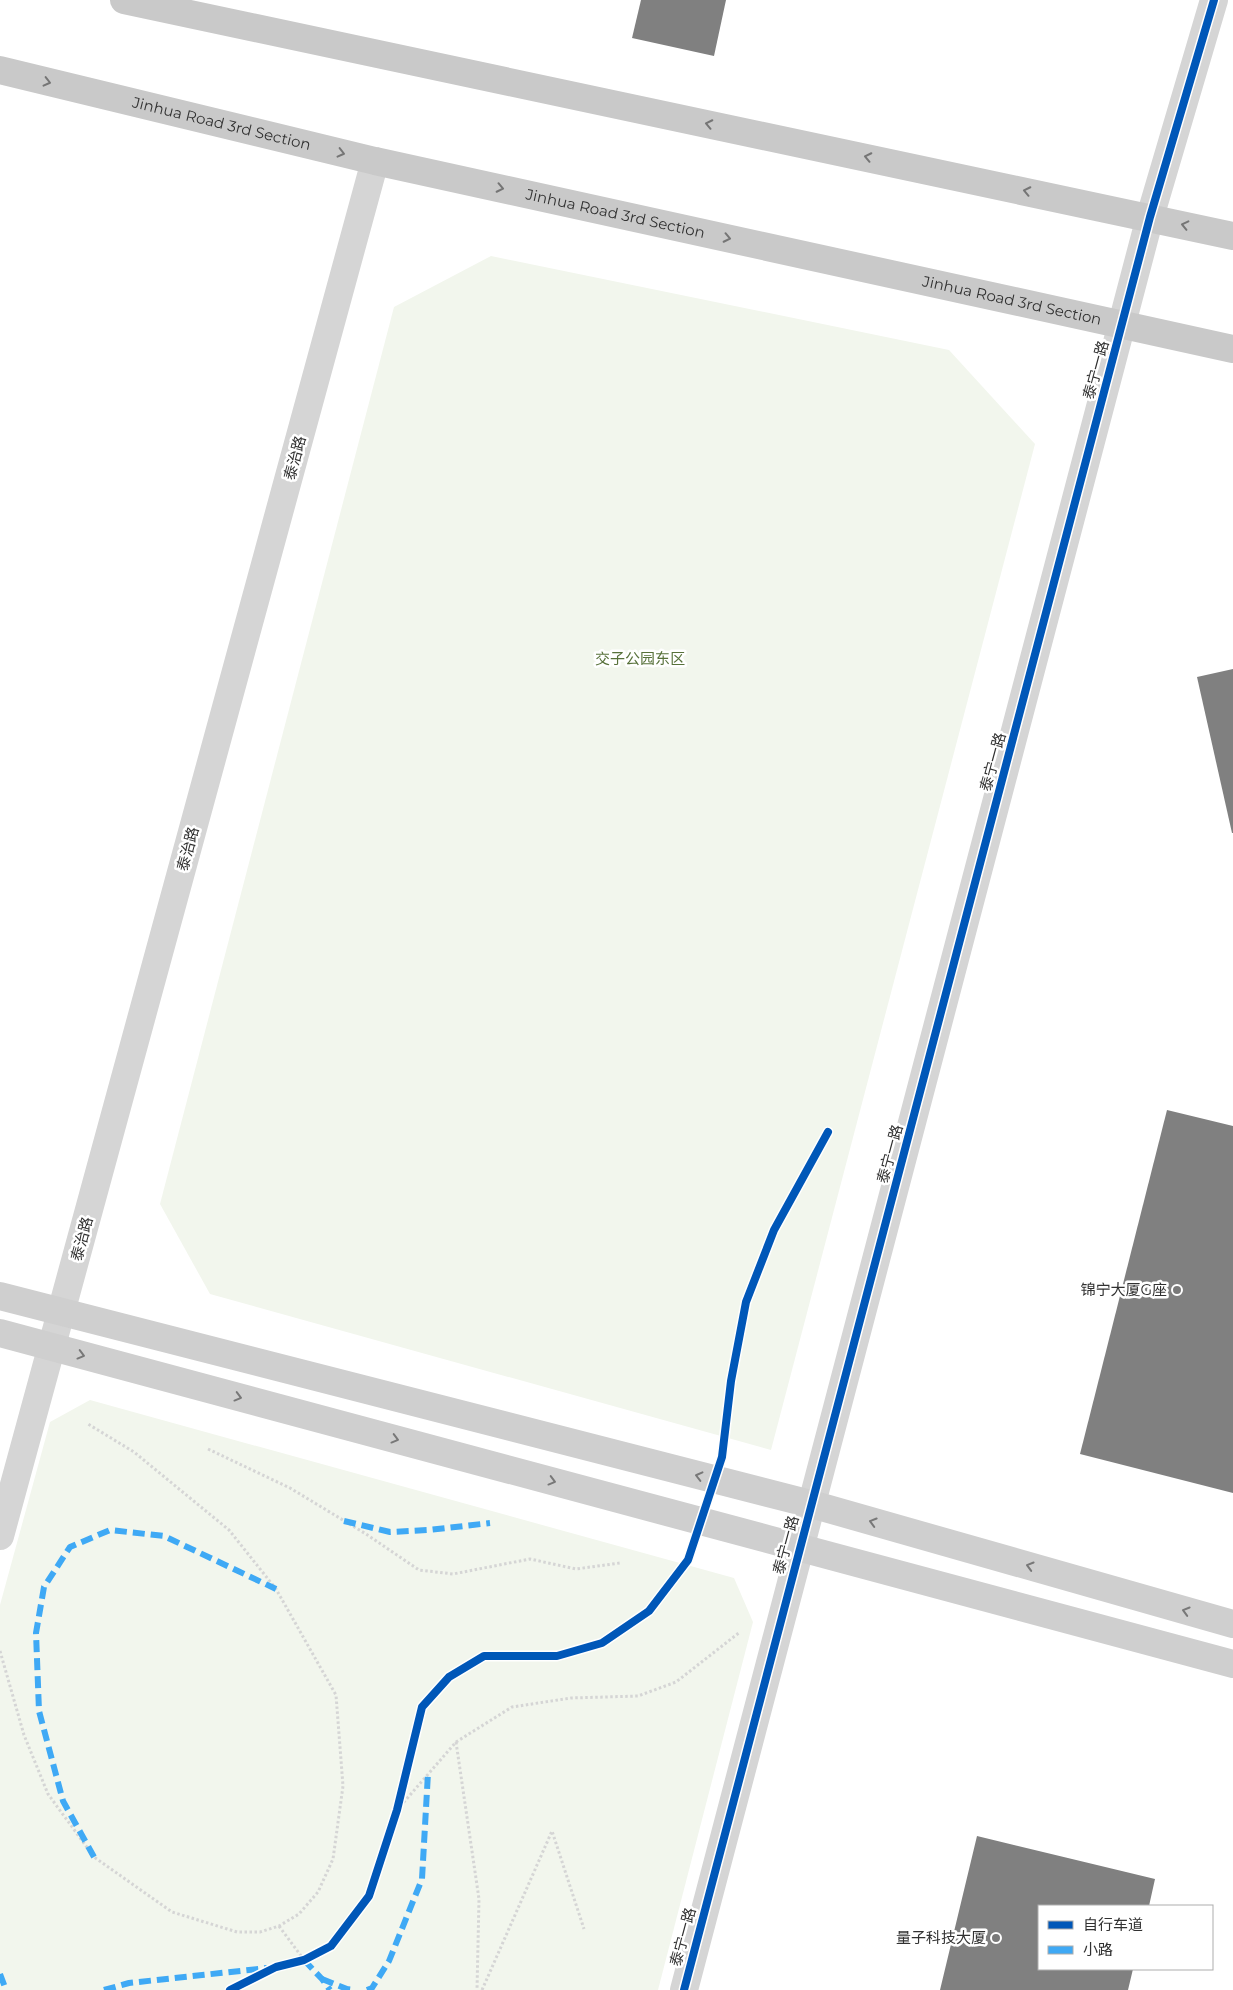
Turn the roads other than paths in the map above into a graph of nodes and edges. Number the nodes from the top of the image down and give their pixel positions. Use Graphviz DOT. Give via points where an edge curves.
graph roads {
  1 [pos="124,0"];
  2 [pos="1214,0"];
  3 [pos="0,70"];
  4 [pos="375,161"];
  5 [pos="1150,217"];
  6 [pos="1233,236"];
  7 [pos="1122,324"];
  8 [pos="1233,348"];
  9 [pos="0,1296"];
  10 [pos="62,1313"];
  11 [pos="0,1333"];
  12 [pos="52,1347"];
  13 [pos="811,1504"];
  14 [pos="0,1536"];
  15 [pos="800,1547"];
  16 [pos="1233,1624"];
  17 [pos="1233,1664"];
  18 [pos="684,1990"];
  5 -- 1 [label="main road, one-way"];
  2 -- 5 [label="street, 泰宁一路"];
  3 -- 4 [label="main road, Jinhua Road 3rd Section, one-way"];
  4 -- 7 [label="main road, Jinhua Road 3rd Section, one-way"];
  4 -- 10 [label="street, 泰治路"];
  6 -- 5 [label="main road, one-way"];
  5 -- 7 [label="street, 泰宁一路"];
  7 -- 8 [label="main road, Jinhua Road 3rd Section"];
  7 -- 13 [label="street, 泰宁一路"];
  9 -- 10 [label="street"];
  10 -- 12 [label="street, 泰治路"];
  13 -- 10 [label="street, one-way"];
  11 -- 12 [label="street"];
  12 -- 14 [label="street, 泰治路"];
  12 -- 15 [label="street, one-way"];
  13 -- 15 [label="street, 泰宁一路"];
  16 -- 13 [label="street, one-way"];
  15 -- 17 [label="street"];
  15 -- 18 [label="street, 泰宁一路"];
}
